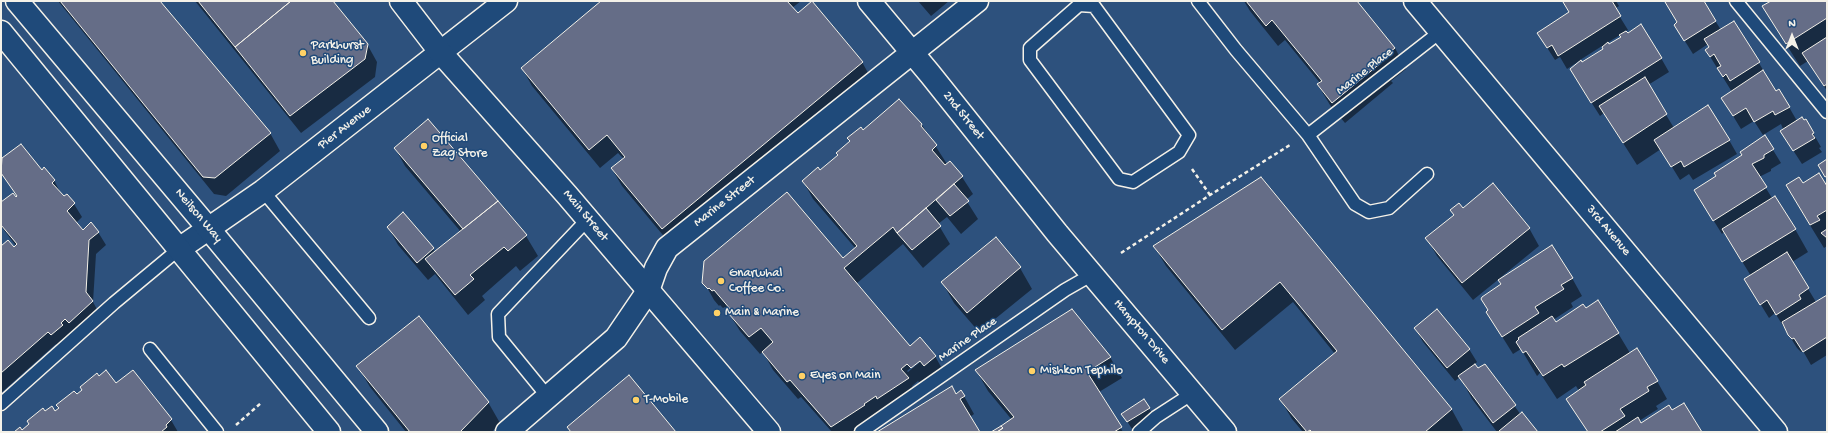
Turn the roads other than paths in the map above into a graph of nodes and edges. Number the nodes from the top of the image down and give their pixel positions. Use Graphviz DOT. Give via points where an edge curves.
graph roads {
  1 [pos="17,1"];
  2 [pos="401,1"];
  3 [pos="506,1"];
  4 [pos="868,1"];
  5 [pos="977,1"];
  6 [pos="1198,1"];
  7 [pos="1415,1"];
  8 [pos="1736,1"];
  9 [pos="1077,3"];
  10 [pos="1,32"];
  11 [pos="1440,32"];
  12 [pos="440,53"];
  13 [pos="913,53"];
  14 [pos="1827,112"];
  15 [pos="1308,135"];
  16 [pos="1427,174"];
  17 [pos="263,191"];
  18 [pos="588,219"];
  19 [pos="208,228"];
  20 [pos="1057,232"];
  21 [pos="179,249"];
  22 [pos="1093,274"];
  23 [pos="648,291"];
  24 [pos="369,318"];
  25 [pos="150,348"];
  26 [pos="1192,393"];
  27 [pos="548,397"];
  28 [pos="1,404"];
  29 [pos="217,432"];
  30 [pos="329,432"];
  31 [pos="377,432"];
  32 [pos="507,432"];
  33 [pos="768,432"];
  34 [pos="862,432"];
  35 [pos="1139,432"];
  36 [pos="1225,432"];
  37 [pos="1776,432"];
  1 -- 19 [label="street, Neilson Way"];
  2 -- 12 [label="street, Main Street"];
  3 -- 12 [label="street, Pier Avenue"];
  4 -- 13 [label="street, 2nd Street"];
  5 -- 13 [label="street, Marine Street"];
  6 -- 15 [label="lane"];
  7 -- 11 [label="street, 3rd Avenue"];
  8 -- 14 [label="lane"];
  9 -- 9 [label="lane" via="1030,48 1030,60 1119,179 1133,182 1179,152 1189,135 1094,6"];
  10 -- 21 [label="street"];
  11 -- 15 [label="lane, Marine Place"];
  11 -- 37 [label="street, 3rd Avenue"];
  12 -- 17 [label="street, Pier Avenue"];
  12 -- 18 [label="street, Main Street"];
  13 -- 20 [label="street, 2nd Street"];
  13 -- 23 [label="street, Marine Street" via="667,248"];
  15 -- 16 [label="lane" via="1355,204 1369,212 1389,208"];
  17 -- 19 [label="street, Pier Avenue"];
  17 -- 24 [label="lane"];
  18 -- 23 [label="street, Main Street"];
  18 -- 27 [label="lane" via="498,314 499,337"];
  19 -- 21 [label="street, Pier Avenue"];
  19 -- 31 [label="street, Neilson Way"];
  20 -- 22 [label="street, Hampton Drive"];
  21 -- 28 [label="lane"];
  21 -- 30 [label="street"];
  22 -- 26 [label="street, Hampton Drive"];
  22 -- 34 [label="lane, Marine Place" via="1065,290"];
  23 -- 27 [label="street, Marine Street" via="616,338"];
  23 -- 33 [label="street, Main Street"];
  25 -- 29 [label="lane"];
  26 -- 35 [label="lane"];
  26 -- 36 [label="street, Hampton Drive"];
  27 -- 32 [label="street, Marine Street"];
}
